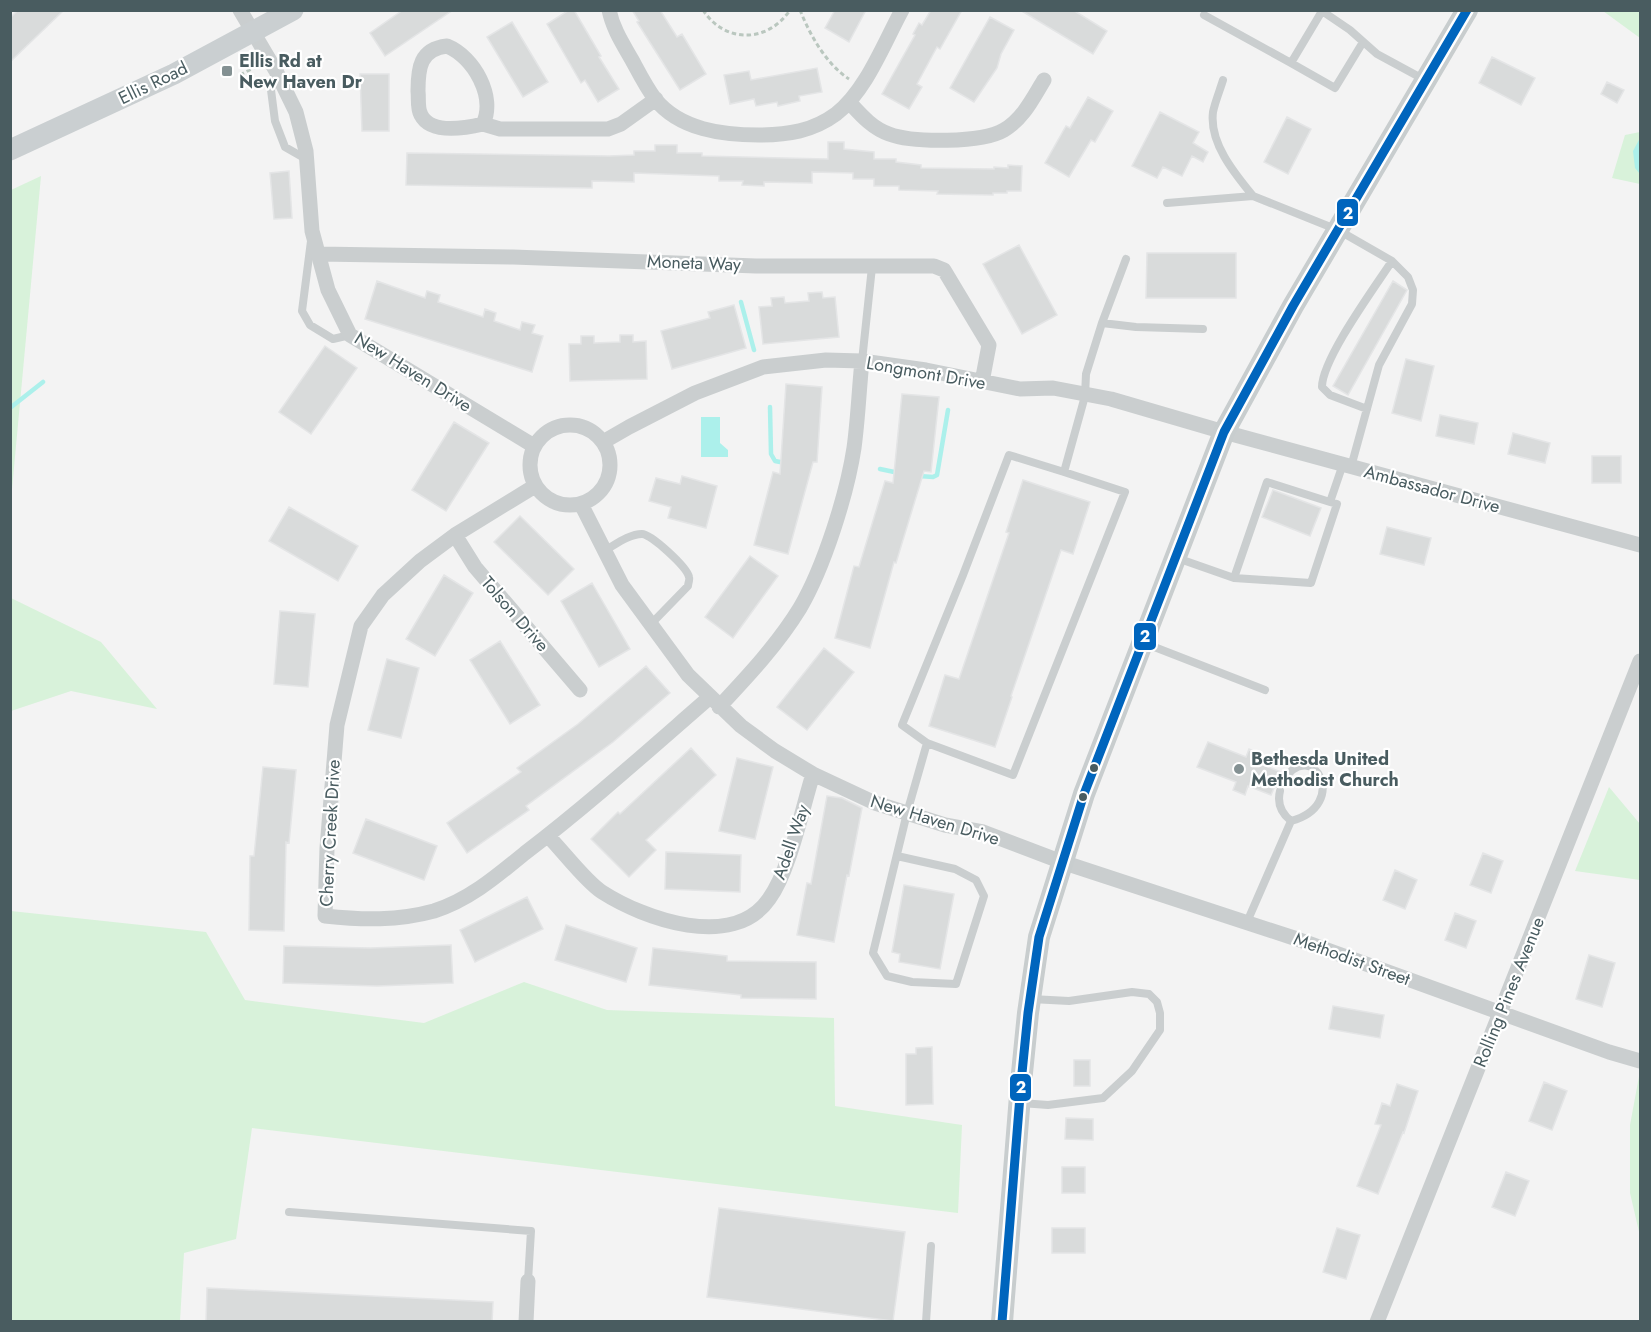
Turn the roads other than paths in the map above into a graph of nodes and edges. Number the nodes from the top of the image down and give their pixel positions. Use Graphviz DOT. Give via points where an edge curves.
graph roads {
  1 [pos="240,10"];
  2 [pos="293,10"];
  3 [pos="609,10"];
  4 [pos="902,10"];
  5 [pos="1467,10"];
  6 [pos="1322,11"];
  7 [pos="1204,15"];
  8 [pos="252,33"];
  9 [pos="1363,42"];
  10 [pos="1291,63"];
  11 [pos="276,70"];
  12 [pos="1044,80"];
  13 [pos="1223,80"];
  14 [pos="1426,80"];
  15 [pos="656,99"];
  16 [pos="849,102"];
  17 [pos="483,124"];
  18 [pos="10,150"];
  19 [pos="306,159"];
  20 [pos="1253,196"];
  21 [pos="1167,203"];
  22 [pos="1338,230"];
  23 [pos="312,231"];
  24 [pos="318,254"];
  25 [pos="1126,259"];
  26 [pos="1392,261"];
  27 [pos="872,267"];
  28 [pos="1102,323"];
  29 [pos="1203,328"];
  30 [pos="350,335"];
  31 [pos="862,361"];
  32 [pos="982,382"];
  33 [pos="1085,396"];
  34 [pos="1367,408"];
  35 [pos="1224,432"];
  36 [pos="603,442"];
  37 [pos="534,446"];
  38 [pos="1347,466"];
  39 [pos="1064,472"];
  40 [pos="535,486"];
  41 [pos="1330,502"];
  42 [pos="581,504"];
  43 [pos="455,535"];
  44 [pos="1641,545"];
  45 [pos="604,551"];
  46 [pos="1176,558"];
  47 [pos="1234,578"];
  48 [pos="650,625"];
  49 [pos="1143,642"];
  50 [pos="1641,661"];
  51 [pos="580,690"];
  52 [pos="1265,690"];
  53 [pos="715,702"];
  54 [pos="927,743"];
  55 [pos="813,774"];
  56 [pos="1284,780"];
  57 [pos="1280,791"];
  58 [pos="907,813"];
  59 [pos="1291,821"];
  60 [pos="548,836"];
  61 [pos="897,856"];
  62 [pos="1062,862"];
  63 [pos="1246,922"];
  64 [pos="1030,999"];
  65 [pos="1501,1014"];
  66 [pos="1641,1061"];
  67 [pos="1019,1103"];
  68 [pos="289,1212"];
  69 [pos="931,1246"];
  70 [pos="528,1281"];
  71 [pos="526,1322"];
  72 [pos="926,1322"];
  73 [pos="1002,1322"];
  74 [pos="1377,1322"];
  1 -- 8 [label="street, New Haven Drive"];
  2 -- 8 [label="main road, Ellis Road"];
  3 -- 15 [label="street" via="616,33"];
  4 -- 16 [label="street"];
  5 -- 14 [label="main road"];
  6 -- 9 [label="lane"];
  6 -- 10 [label="lane"];
  7 -- 10 [label="lane"];
  8 -- 11 [label="street, New Haven Drive"];
  8 -- 18 [label="main road, Ellis Road" via="140,91"];
  9 -- 10 [label="lane" via="1335,88"];
  9 -- 14 [label="lane" via="1377,54"];
  11 -- 19 [label="street, New Haven Drive" via="296,112"];
  11 -- 19 [label="lane" via="271,90 275,121 285,147"];
  12 -- 16 [label="street" via="1016,121 992,136 978,139 888,134 868,122"];
  13 -- 20 [label="lane" via="1213,113 1215,130 1229,167"];
  14 -- 22 [label="main road"];
  15 -- 16 [label="street" via="670,112 702,129 740,135 791,134 812,128"];
  15 -- 17 [label="street" via="608,129 500,129"];
  17 -- 17 [label="street" via="445,128 421,116 421,63 436,47 447,46 457,51 477,76 488,105"];
  19 -- 23 [label="street, New Haven Drive"];
  20 -- 21 [label="lane"];
  20 -- 22 [label="lane"];
  22 -- 26 [label="lane"];
  22 -- 35 [label="main road"];
  23 -- 24 [label="street, New Haven Drive"];
  23 -- 30 [label="lane" via="302,311 310,326 333,339"];
  24 -- 27 [label="street, Moneta Way"];
  24 -- 30 [label="street, New Haven Drive" via="328,290"];
  25 -- 28 [label="lane"];
  26 -- 34 [label="lane" via="1408,277 1413,290 1412,304 1379,365"];
  26 -- 34 [label="lane" via="1351,324 1322,380 1322,387 1330,394"];
  27 -- 31 [label="lane"];
  27 -- 32 [label="street, Moneta Way" via="933,266 944,270 989,345"];
  28 -- 29 [label="lane"];
  28 -- 33 [label="lane" via="1086,374"];
  30 -- 37 [label="street, New Haven Drive"];
  31 -- 32 [label="street, Longmont Drive"];
  31 -- 36 [label="street, Longmont Drive" via="826,360 763,367 695,393"];
  31 -- 53 [label="street, Cherry Creek Drive" via="848,480 813,581 782,634"];
  32 -- 33 [label="street, Longmont Drive" via="1020,389 1053,388"];
  33 -- 35 [label="street, Longmont Drive" via="1111,399"];
  33 -- 39 [label="lane"];
  34 -- 38 [label="lane"];
  35 -- 38 [label="street, Ambassador Drive"];
  35 -- 46 [label="main road"];
  36 -- 37 [label="street" via="587,429 567,425 548,432"];
  36 -- 42 [label="street" via="610,460 608,479 593,499"];
  37 -- 40 [label="street" via="529,459"];
  38 -- 41 [label="lane"];
  38 -- 44 [label="street, Ambassador Drive"];
  39 -- 54 [label="lane" via="1009,456 902,725"];
  39 -- 54 [label="lane" via="1125,492 1013,775"];
  40 -- 42 [label="street" via="554,503"];
  40 -- 43 [label="street, Cherry Creek Drive"];
  41 -- 47 [label="lane" via="1337,504 1311,583"];
  41 -- 47 [label="lane" via="1267,482"];
  42 -- 45 [label="street, New Haven Drive"];
  43 -- 51 [label="street, Tolson Drive" via="475,567"];
  43 -- 60 [label="street, Cherry Creek Drive" via="383,595 361,626 337,725 325,916 362,920 435,910 470,896"];
  45 -- 48 [label="street, New Haven Drive"];
  45 -- 48 [label="lane" via="644,534 653,537 686,570 688,586"];
  46 -- 47 [label="lane"];
  46 -- 49 [label="main road"];
  48 -- 53 [label="street, New Haven Drive" via="681,667"];
  49 -- 52 [label="lane"];
  49 -- 62 [label="main road"];
  50 -- 65 [label="street, Rolling Pines Avenue"];
  53 -- 55 [label="street, New Haven Drive" via="775,751"];
  53 -- 60 [label="street, Cherry Creek Drive"];
  54 -- 58 [label="lane"];
  55 -- 58 [label="street, New Haven Drive" via="875,803"];
  55 -- 60 [label="street, Adell Way" via="786,865 769,900 752,916 729,927 690,926 635,910 600,891"];
  56 -- 59 [label="lane" via="1290,771 1302,765 1310,766 1323,779 1324,788 1314,807"];
  57 -- 59 [label="lane" via="1281,810"];
  58 -- 61 [label="lane"];
  58 -- 62 [label="street, New Haven Drive" via="984,832"];
  59 -- 63 [label="lane"];
  61 -- 61 [label="lane" via="873,953 887,976 912,982 956,984 984,896 976,880 955,869"];
  62 -- 63 [label="street, Methodist Street"];
  62 -- 64 [label="main road" via="1040,937"];
  63 -- 65 [label="street, Methodist Street"];
  64 -- 67 [label="main road"];
  64 -- 67 [label="lane" via="1069,1001 1132,992 1149,994 1157,1002 1160,1030 1132,1071 1103,1098 1048,1105"];
  65 -- 66 [label="street, Methodist Street"];
  65 -- 74 [label="street, Rolling Pines Avenue"];
  67 -- 73 [label="main road"];
  68 -- 70 [label="lane" via="531,1232"];
  69 -- 72 [label="lane"];
  70 -- 71 [label="street"];
}
